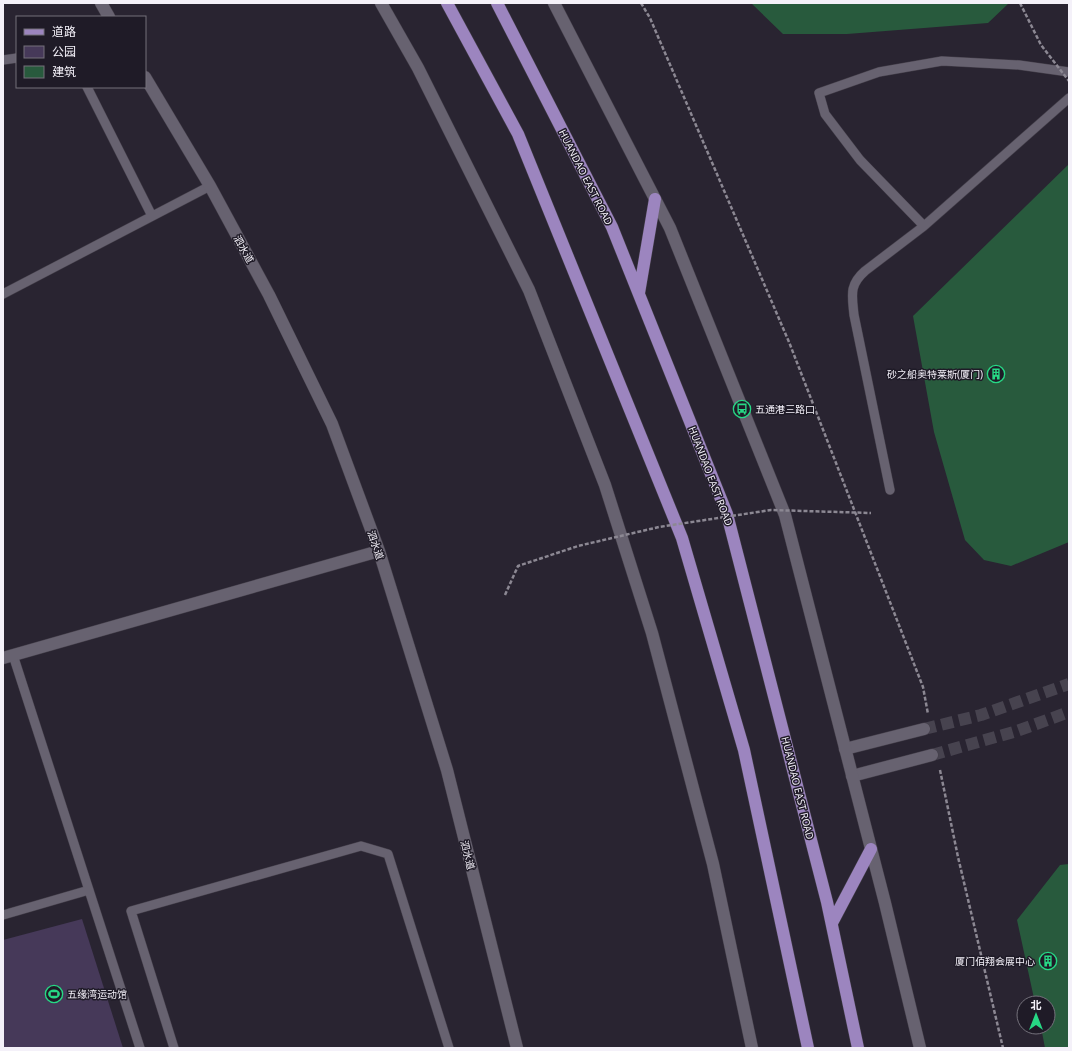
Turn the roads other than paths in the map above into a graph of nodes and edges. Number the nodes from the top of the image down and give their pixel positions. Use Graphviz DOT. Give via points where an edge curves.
graph roads {
  1 [pos="101,3"];
  2 [pos="381,3"];
  3 [pos="447,3"];
  4 [pos="497,3"];
  5 [pos="554,3"];
  6 [pos="109,16"];
  7 [pos="16,58"];
  8 [pos="3,60"];
  9 [pos="1069,72"];
  10 [pos="146,79"];
  11 [pos="88,88"];
  12 [pos="1069,98"];
  13 [pos="210,186"];
  14 [pos="655,199"];
  15 [pos="152,216"];
  16 [pos="924,226"];
  17 [pos="3,294"];
  18 [pos="639,294"];
  19 [pos="890,490"];
  20 [pos="379,551"];
  21 [pos="8,657"];
  22 [pos="924,729"];
  23 [pos="845,749"];
  24 [pos="935,760"];
  25 [pos="852,776"];
  26 [pos="871,849"];
  27 [pos="89,890"];
  28 [pos="3,915"];
  29 [pos="832,923"];
  30 [pos="140,1048"];
  31 [pos="174,1048"];
  32 [pos="449,1048"];
  33 [pos="517,1048"];
  34 [pos="752,1048"];
  35 [pos="808,1048"];
  36 [pos="858,1048"];
  37 [pos="920,1048"];
  1 -- 6 [label="street"];
  2 -- 34 [label="street" via="418,68 529,290 605,485 652,633 713,864"];
  3 -- 35 [label="main road" via="518,134 682,538 744,750"];
  4 -- 18 [label="main road, HUANDAO EAST ROAD" via="612,227"];
  5 -- 14 [label="street"];
  7 -- 8 [label="lane"];
  9 -- 16 [label="lane" via="1019,65 942,61 879,72 819,93 825,114 860,160"];
  10 -- 13 [label="street, 泗水道"];
  11 -- 15 [label="lane"];
  12 -- 16 [label="lane"];
  13 -- 15 [label="lane"];
  13 -- 20 [label="street, 泗水道" via="269,294 332,424"];
  14 -- 18 [label="main road"];
  14 -- 23 [label="street" via="670,228 785,515"];
  15 -- 17 [label="lane"];
  16 -- 19 [label="lane" via="856,279 852,290 854,315"];
  18 -- 29 [label="main road, HUANDAO EAST ROAD" via="727,514"];
  20 -- 21 [label="street"];
  20 -- 33 [label="street, 泗水道" via="447,770"];
  21 -- 27 [label="lane"];
  22 -- 23 [label="street"];
  23 -- 25 [label="street"];
  24 -- 25 [label="street"];
  25 -- 26 [label="street"];
  26 -- 29 [label="main road"];
  26 -- 37 [label="street"];
  27 -- 28 [label="lane"];
  27 -- 30 [label="lane"];
  29 -- 36 [label="main road, HUANDAO EAST ROAD"];
  31 -- 32 [label="lane" via="131,911 361,846 388,854"];
}
